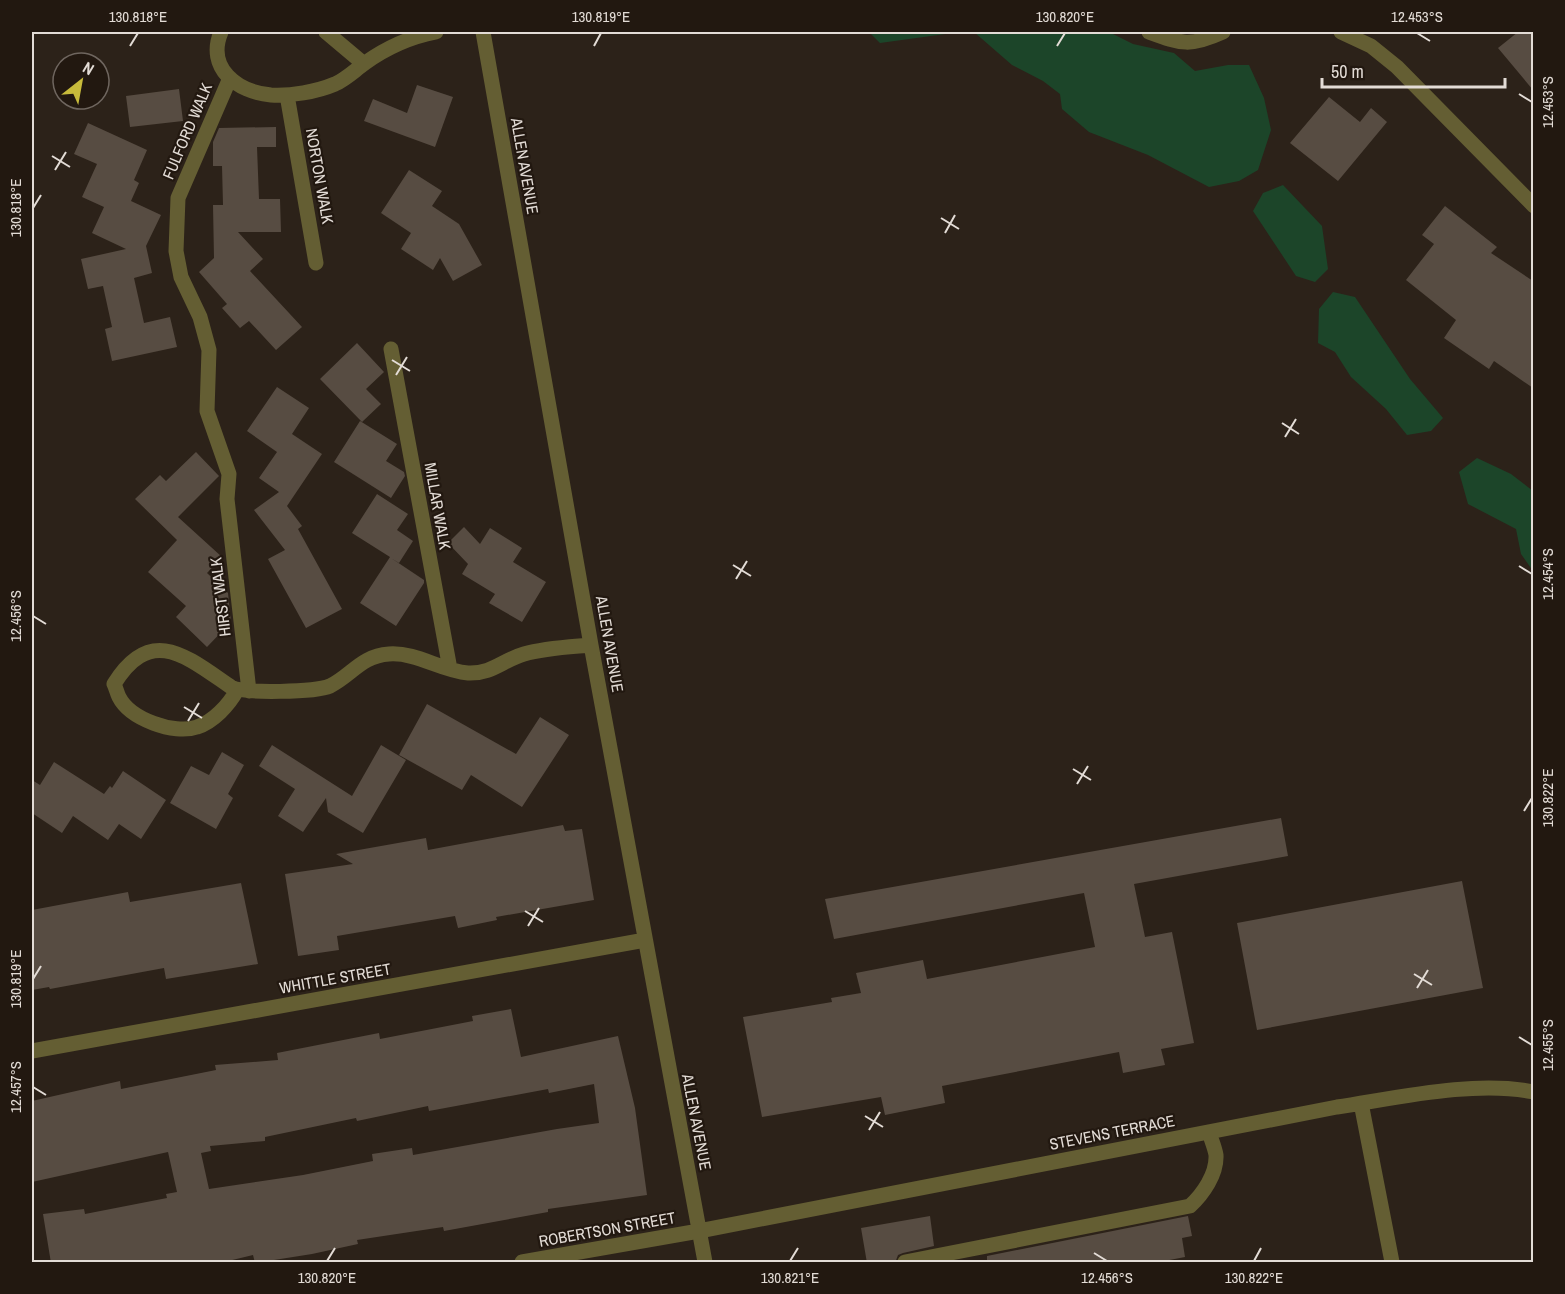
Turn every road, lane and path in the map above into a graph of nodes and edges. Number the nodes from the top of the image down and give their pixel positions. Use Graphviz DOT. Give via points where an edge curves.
graph roads {
  1 [pos="221,32"];
  2 [pos="326,32"];
  3 [pos="436,32"];
  4 [pos="483,32"];
  5 [pos="1149,32"];
  6 [pos="1223,32"];
  7 [pos="1341,32"];
  8 [pos="364,64"];
  9 [pos="230,78"];
  10 [pos="287,95"];
  11 [pos="178,198"];
  12 [pos="1533,206"];
  13 [pos="316,263"];
  14 [pos="391,349"];
  15 [pos="591,645"];
  16 [pos="450,669"];
  17 [pos="243,690"];
  18 [pos="645,940"];
  19 [pos="32,1051"];
  20 [pos="1533,1092"];
  21 [pos="1361,1103"];
  22 [pos="1209,1132"];
  23 [pos="699,1231"];
  24 [pos="522,1263"];
  25 [pos="705,1263"];
  26 [pos="906,1263"];
  27 [pos="1392,1263"];
  1 -- 9 [label="street" via="217,60"];
  2 -- 8 [label="street"];
  3 -- 8 [label="street" via="404,41"];
  4 -- 15 [label="street, ALLEN AVENUE"];
  5 -- 6 [label="street" via="1187,43 1208,40"];
  7 -- 12 [label="street" via="1371,46 1396,67"];
  8 -- 10 [label="street" via="332,86"];
  9 -- 10 [label="street" via="269,94"];
  9 -- 11 [label="street, FULFORD WALK"];
  10 -- 13 [label="street, NORTON WALK"];
  11 -- 17 [label="street, HIRST WALK" via="176,250 182,278 200,316 209,350 207,411 229,474 227,499"];
  14 -- 16 [label="street, MILLAR WALK"];
  15 -- 16 [label="street" via="524,654 488,671 468,673"];
  15 -- 18 [label="street, ALLEN AVENUE"];
  16 -- 17 [label="street" via="419,658 390,654 360,663 321,689"];
  17 -- 17 [label="street" via="189,658 159,649 144,652 124,667 114,684 119,699 136,715 166,728 200,726"];
  18 -- 19 [label="street, WHITTLE STREET"];
  18 -- 23 [label="street, ALLEN AVENUE"];
  20 -- 21 [label="street, STEVENS TERRACE" via="1461,1090"];
  21 -- 22 [label="street, STEVENS TERRACE"];
  21 -- 27 [label="street"];
  22 -- 23 [label="street, STEVENS TERRACE"];
  22 -- 26 [label="street" via="1216,1155 1214,1167 1205,1188 1190,1206"];
  23 -- 24 [label="street, ROBERTSON STREET"];
  23 -- 25 [label="street, ALLEN AVENUE"];
}
